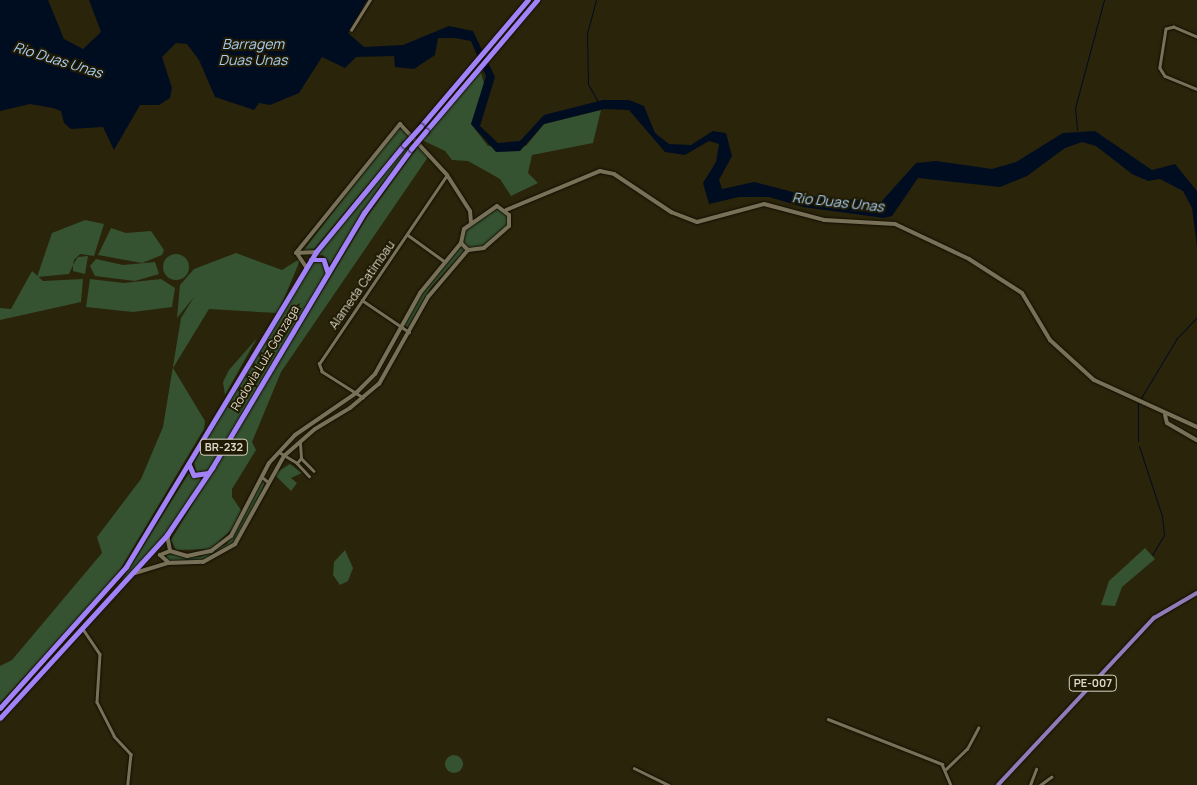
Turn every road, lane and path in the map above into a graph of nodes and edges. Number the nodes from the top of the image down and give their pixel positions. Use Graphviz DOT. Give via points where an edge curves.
graph roads {
  1 [pos="370,0"];
  2 [pos="528,0"];
  3 [pos="537,0"];
  4 [pos="351,30"];
  5 [pos="1197,37"];
  6 [pos="469,75"];
  7 [pos="1197,89"];
  8 [pos="447,176"];
  9 [pos="506,210"];
  10 [pos="470,211"];
  11 [pos="481,214"];
  12 [pos="470,222"];
  13 [pos="408,235"];
  14 [pos="461,243"];
  15 [pos="468,250"];
  16 [pos="316,252"];
  17 [pos="296,253"];
  18 [pos="444,261"];
  19 [pos="307,266"];
  20 [pos="327,276"];
  21 [pos="362,300"];
  22 [pos="401,327"];
  23 [pos="409,332"];
  24 [pos="356,393"];
  25 [pos="364,399"];
  26 [pos="328,410"];
  27 [pos="1165,415"];
  28 [pos="332,418"];
  29 [pos="1197,427"];
  30 [pos="1197,440"];
  31 [pos="300,441"];
  32 [pos="278,451"];
  33 [pos="193,456"];
  34 [pos="284,456"];
  35 [pos="301,458"];
  36 [pos="289,462"];
  37 [pos="296,463"];
  38 [pos="212,468"];
  39 [pos="276,468"];
  40 [pos="311,468"];
  41 [pos="314,471"];
  42 [pos="306,473"];
  43 [pos="260,476"];
  44 [pos="309,476"];
  45 [pos="267,481"];
  46 [pos="167,535"];
  47 [pos="170,551"];
  48 [pos="170,563"];
  49 [pos="135,573"];
  50 [pos="1197,593"];
  51 [pos="83,629"];
  52 [pos="0,708"];
  53 [pos="0,718"];
  54 [pos="828,719"];
  55 [pos="978,728"];
  56 [pos="634,768"];
  57 [pos="946,768"];
  58 [pos="1036,769"];
  59 [pos="1051,777"];
  60 [pos="128,785"];
  61 [pos="669,785"];
  62 [pos="951,785"];
  63 [pos="998,785"];
  64 [pos="1030,785"];
  65 [pos="1040,785"];
  1 -- 4 [label="street"];
  2 -- 6 [label="highway, Rodovia Luiz Gonzaga / BR-232"];
  3 -- 6 [label="highway, Rodovia Luiz Gonzaga / BR-232" via="494,52"];
  5 -- 7 [label="street" via="1174,28 1163,31 1160,68 1165,76"];
  6 -- 16 [label="highway, Rodovia Luiz Gonzaga / BR-232, bridge" via="404,145"];
  6 -- 20 [label="highway, Rodovia Luiz Gonzaga / BR-232, bridge" via="376,195"];
  8 -- 10 [label="main road"];
  8 -- 13 [label="street, Alameda Catimbau"];
  8 -- 17 [label="main road" via="424,146 403,125 398,126 388,144"];
  9 -- 11 [label="main road" via="494,206"];
  9 -- 15 [label="main road" via="511,221 507,229 481,250"];
  9 -- 27 [label="main road" via="600,171 614,174 671,212 698,222 764,204 824,220 895,224 998,276 1022,293 1066,357 1094,380"];
  10 -- 11 [label="main road"];
  10 -- 12 [label="main road"];
  11 -- 12 [label="main road"];
  12 -- 14 [label="main road" via="462,231"];
  13 -- 18 [label="street"];
  13 -- 21 [label="street, Alameda Catimbau"];
  14 -- 15 [label="main road"];
  14 -- 18 [label="main road"];
  15 -- 23 [label="main road" via="444,274"];
  16 -- 17 [label="main road"];
  16 -- 19 [label="highway, Rodovia Luiz Gonzaga / BR-232"];
  17 -- 19 [label="main road"];
  18 -- 22 [label="main road"];
  19 -- 20 [label="highway" via="316,258 324,260"];
  19 -- 33 [label="highway, Rodovia Luiz Gonzaga / BR-232"];
  20 -- 38 [label="highway, Rodovia Luiz Gonzaga / BR-232"];
  21 -- 22 [label="street"];
  21 -- 24 [label="street, Alameda Catimbau" via="318,368"];
  22 -- 23 [label="street"];
  22 -- 24 [label="main road" via="383,364"];
  23 -- 25 [label="main road" via="386,375"];
  24 -- 25 [label="street"];
  24 -- 26 [label="main road"];
  25 -- 28 [label="main road"];
  26 -- 28 [label="street"];
  26 -- 32 [label="main road"];
  27 -- 29 [label="main road"];
  27 -- 30 [label="main road" via="1167,423"];
  28 -- 31 [label="main road"];
  31 -- 34 [label="main road"];
  31 -- 35 [label="street"];
  32 -- 34 [label="street"];
  32 -- 43 [label="main road"];
  33 -- 38 [label="highway" via="189,467 194,475 204,476"];
  33 -- 52 [label="highway, Rodovia Luiz Gonzaga / BR-232" via="118,578"];
  34 -- 36 [label="street"];
  34 -- 39 [label="main road"];
  35 -- 37 [label="street"];
  35 -- 40 [label="street"];
  36 -- 37 [label="street"];
  36 -- 39 [label="street"];
  37 -- 42 [label="street"];
  38 -- 46 [label="highway, Rodovia Luiz Gonzaga / BR-232"];
  39 -- 45 [label="main road"];
  40 -- 41 [label="street"];
  40 -- 42 [label="street"];
  42 -- 44 [label="street"];
  43 -- 45 [label="street"];
  43 -- 47 [label="main road" via="237,528 225,542 198,555"];
  45 -- 48 [label="main road" via="235,544 204,562"];
  46 -- 47 [label="main road"];
  46 -- 49 [label="highway, Rodovia Luiz Gonzaga / BR-232"];
  47 -- 48 [label="main road" via="160,555"];
  48 -- 49 [label="main road"];
  49 -- 51 [label="highway, Rodovia Luiz Gonzaga / BR-232"];
  50 -- 63 [label="main road, PE-007" via="1154,618"];
  51 -- 53 [label="highway, Rodovia Luiz Gonzaga / BR-232"];
  51 -- 60 [label="street" via="100,654 97,702 114,736 131,754"];
  54 -- 57 [label="street" via="879,737"];
  55 -- 57 [label="street" via="967,749"];
  56 -- 61 [label="street"];
  57 -- 62 [label="street"];
  58 -- 64 [label="street"];
  59 -- 65 [label="street"];
}
